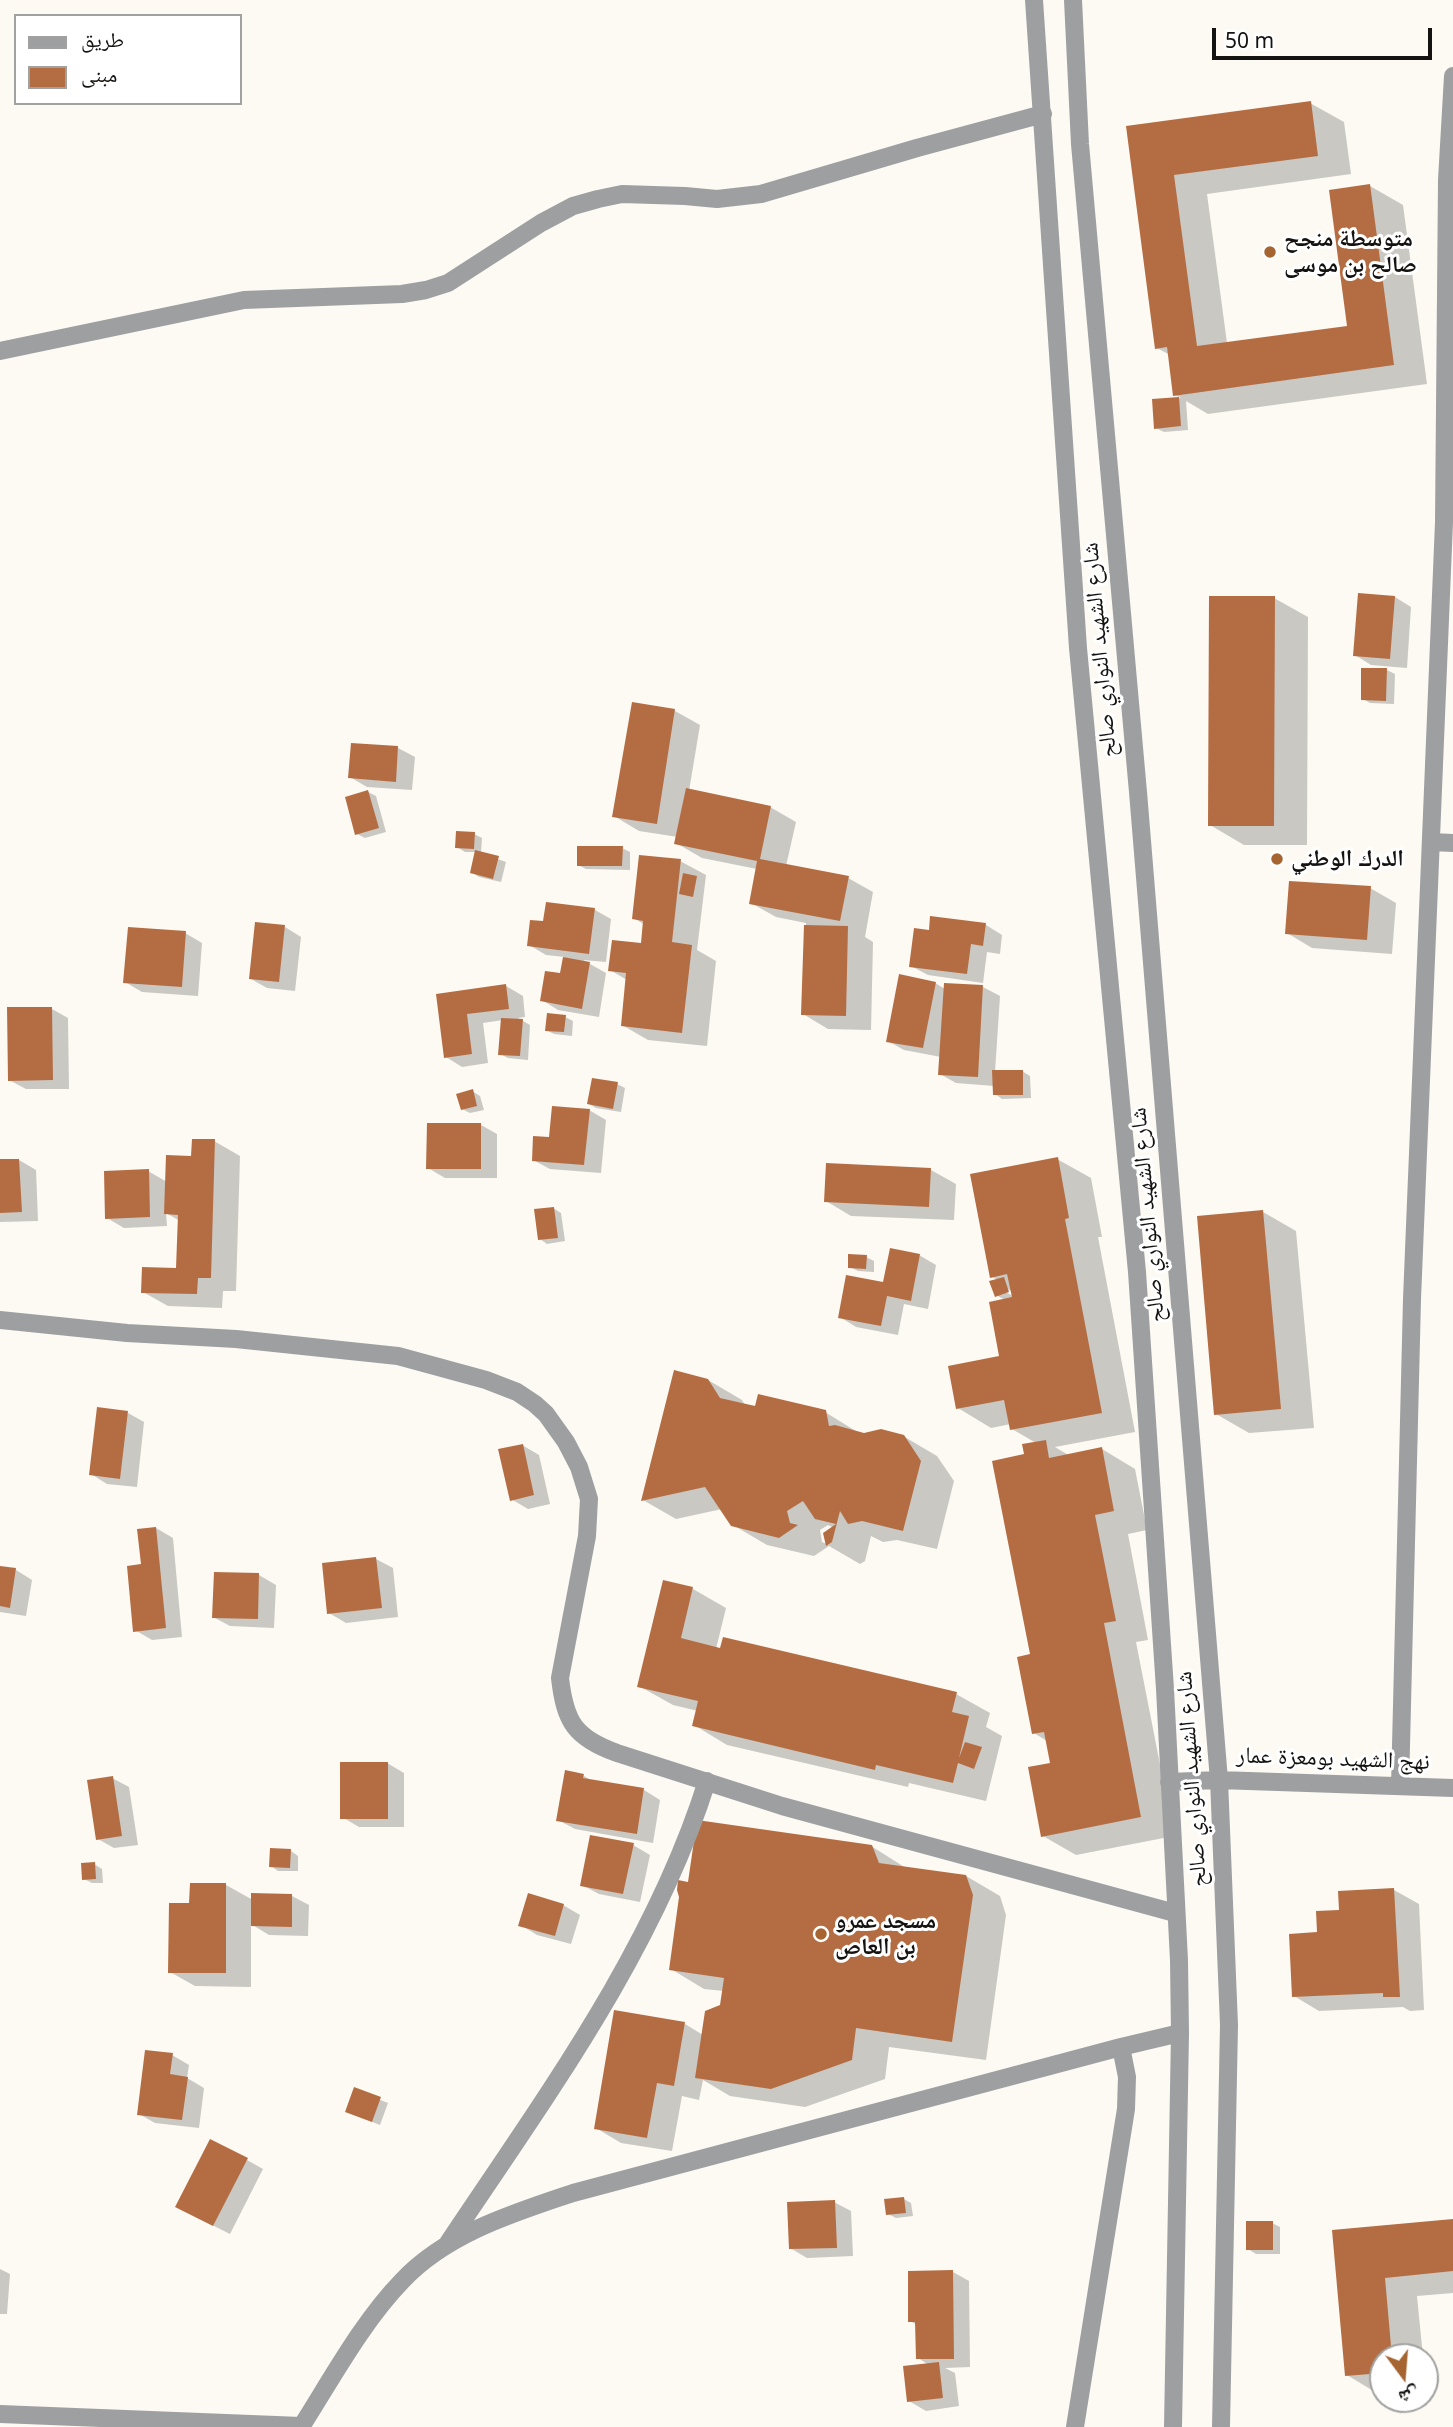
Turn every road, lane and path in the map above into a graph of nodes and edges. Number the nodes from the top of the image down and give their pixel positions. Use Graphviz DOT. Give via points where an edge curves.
graph roads {
  1 [pos="1034,0"];
  2 [pos="1073,0"];
  3 [pos="1453,76"];
  4 [pos="1043,114"];
  5 [pos="0,351"];
  6 [pos="1432,842"];
  7 [pos="1453,843"];
  8 [pos="0,1320"];
  9 [pos="707,1780"];
  10 [pos="1219,1780"];
  11 [pos="1169,1782"];
  12 [pos="1400,1786"];
  13 [pos="1453,1788"];
  14 [pos="1175,1913"];
  15 [pos="1180,2034"];
  16 [pos="1121,2047"];
  17 [pos="445,2248"];
  18 [pos="0,2414"];
  19 [pos="301,2427"];
  20 [pos="1075,2427"];
  21 [pos="1174,2427"];
  22 [pos="1221,2427"];
  1 -- 4 [label="street, شارع الشهيد النواري صالح"];
  2 -- 10 [label="street, شارع الشهيد النواري صالح" via="1080,144"];
  3 -- 6 [label="street"];
  4 -- 5 [label="street" via="761,194 717,199 622,194 573,206 448,283 426,290 244,300"];
  4 -- 11 [label="street, شارع الشهيد النواري صالح" via="1078,648 1138,1286"];
  6 -- 7 [label="street"];
  6 -- 12 [label="street" via="1412,1300"];
  8 -- 9 [label="street" via="398,1356 517,1392 546,1414 566,1442 589,1499 587,1536 560,1678 569,1721 582,1737 599,1747"];
  9 -- 14 [label="street" via="782,1806"];
  9 -- 17 [label="street" via="671,1876 625,1968"];
  10 -- 11 [label="street, نهج الشهيد بومعزة عمار"];
  10 -- 12 [label="street, نهج الشهيد بومعزة عمار"];
  10 -- 22 [label="street, شارع الشهيد النواري صالح" via="1229,2025"];
  11 -- 14 [label="street, شارع الشهيد النواري صالح"];
  12 -- 13 [label="street, نهج الشهيد بومعزة عمار"];
  14 -- 15 [label="street, شارع الشهيد النواري صالح"];
  15 -- 16 [label="street"];
  15 -- 21 [label="street, شارع الشهيد النواري صالح"];
  16 -- 17 [label="street" via="573,2193 517,2212"];
  16 -- 20 [label="street" via="1127,2077 1126,2109"];
  17 -- 19 [label="street" via="401,2281"];
  18 -- 19 [label="street"];
}
